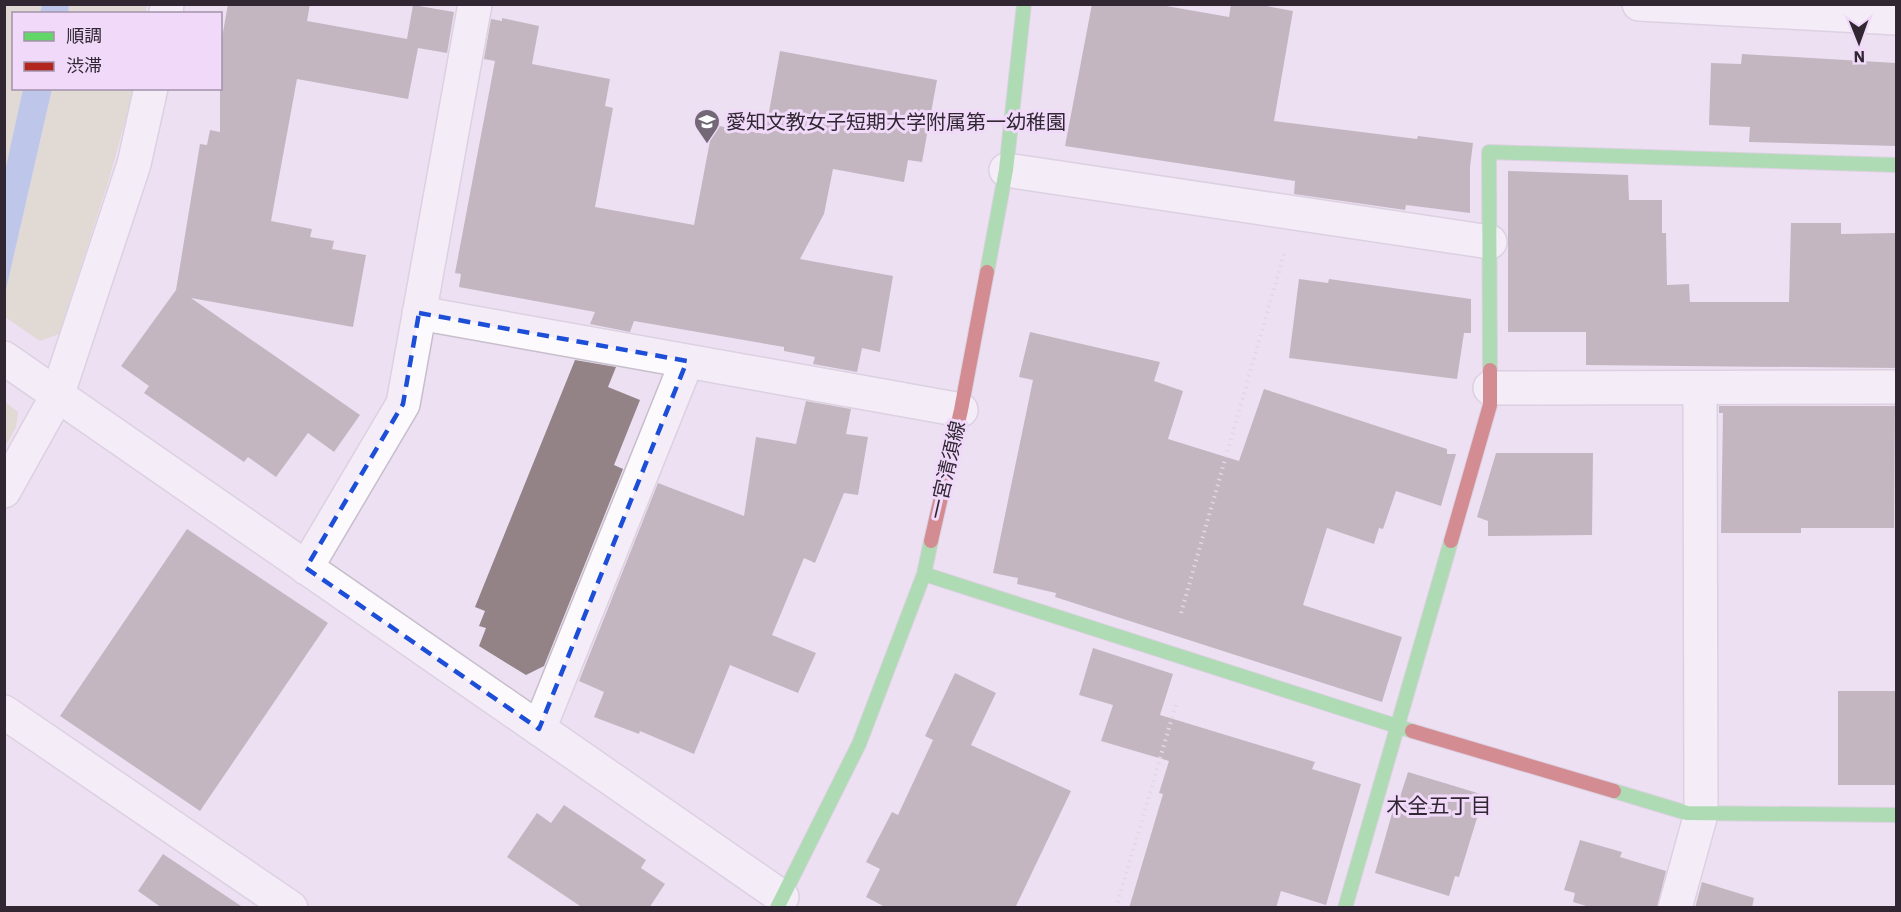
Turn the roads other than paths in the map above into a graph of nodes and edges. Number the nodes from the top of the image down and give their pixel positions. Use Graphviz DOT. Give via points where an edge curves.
graph roads {
  1 [pos="475,4"];
  2 [pos="1024,4"];
  3 [pos="1639,4"];
  4 [pos="1896,18"];
  5 [pos="151,90"];
  6 [pos="1896,165"];
  7 [pos="1006,170"];
  8 [pos="1490,242"];
  9 [pos="419,313"];
  10 [pos="687,361"];
  11 [pos="16,366"];
  12 [pos="1896,387"];
  13 [pos="1490,388"];
  14 [pos="1700,388"];
  15 [pos="57,396"];
  16 [pos="961,411"];
  17 [pos="4,491"];
  18 [pos="306,568"];
  19 [pos="924,574"];
  20 [pos="4,712"];
  21 [pos="1397,727"];
  22 [pos="539,729"];
  23 [pos="1701,814"];
  24 [pos="1896,815"];
  25 [pos="779,902"];
  26 [pos="291,908"];
  27 [pos="1345,908"];
  28 [pos="1675,908"];
  1 -- 9 [label="street"];
  2 -- 7 [label="street, 一宮清須線"];
  3 -- 4 [label="street"];
  5 -- 15 [label="street" via="134,164"];
  6 -- 8 [label="street" via="1489,152"];
  7 -- 8 [label="street"];
  7 -- 16 [label="street, 一宮清須線"];
  8 -- 13 [label="street"];
  9 -- 10 [label="street"];
  9 -- 18 [label="street" via="403,404"];
  10 -- 16 [label="street"];
  10 -- 22 [label="street"];
  11 -- 15 [label="street"];
  12 -- 14 [label="street"];
  13 -- 14 [label="street"];
  13 -- 21 [label="street" via="1490,405"];
  14 -- 23 [label="street"];
  15 -- 17 [label="street"];
  15 -- 18 [label="street"];
  16 -- 19 [label="street, 一宮清須線"];
  18 -- 22 [label="street"];
  19 -- 21 [label="street"];
  19 -- 25 [label="street, 一宮清須線" via="859,744"];
  20 -- 26 [label="street"];
  21 -- 23 [label="street"];
  21 -- 27 [label="street"];
  22 -- 25 [label="street"];
  23 -- 24 [label="street"];
  23 -- 28 [label="street"];
}
